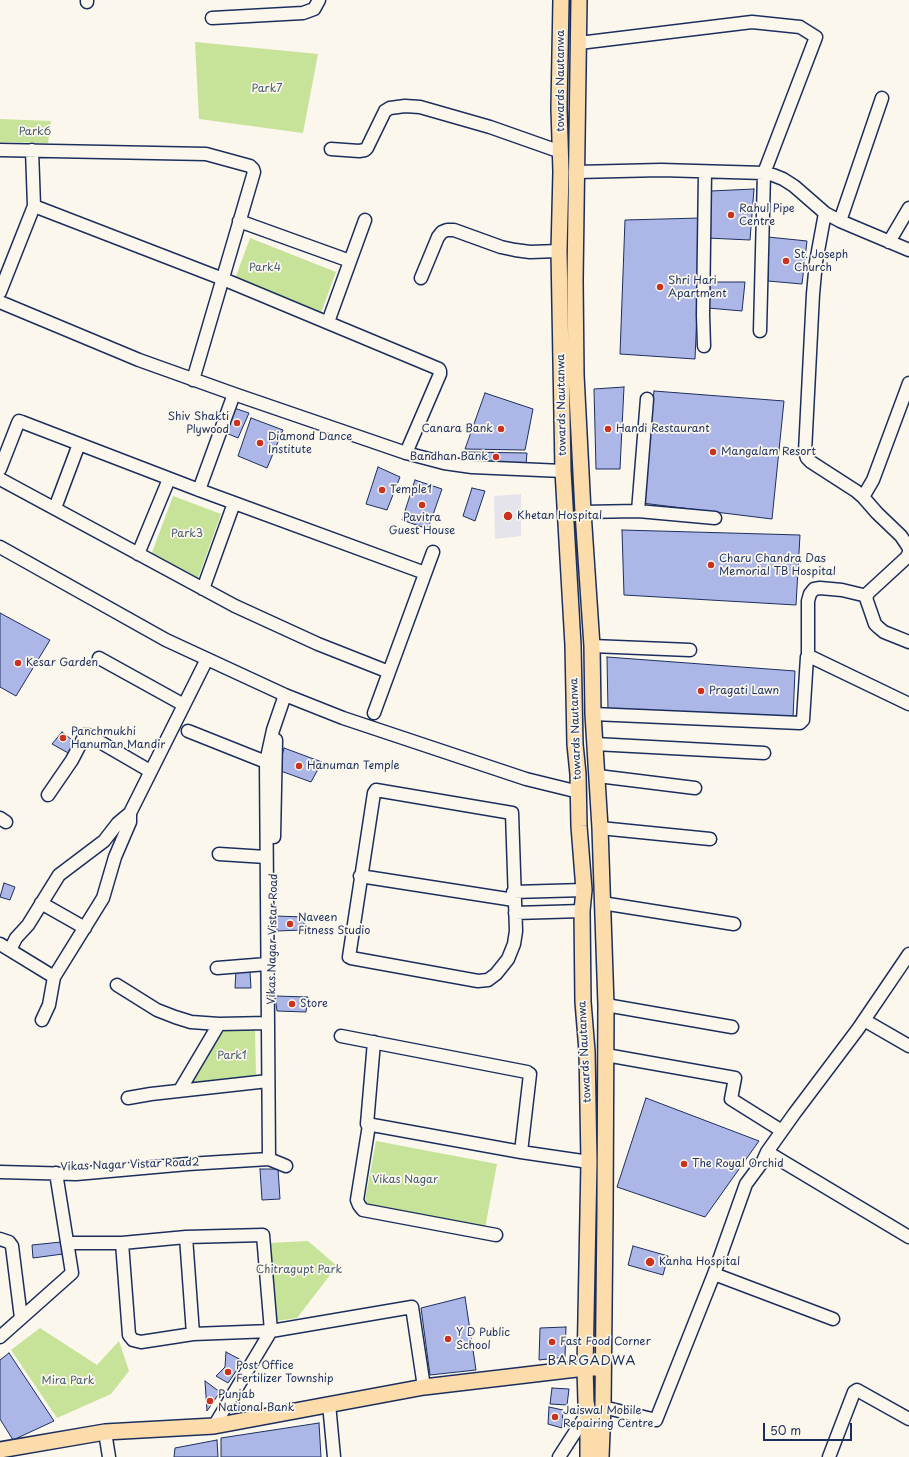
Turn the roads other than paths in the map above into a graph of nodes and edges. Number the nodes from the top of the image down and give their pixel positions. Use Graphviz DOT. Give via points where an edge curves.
graph roads {
  1 [pos="319,0"];
  2 [pos="561,0"];
  3 [pos="579,0"];
  4 [pos="212,18"];
  5 [pos="579,42"];
  6 [pos="882,98"];
  7 [pos="331,148"];
  8 [pos="0,150"];
  9 [pos="32,150"];
  10 [pos="560,152"];
  11 [pos="577,172"];
  12 [pos="705,172"];
  13 [pos="764,173"];
  14 [pos="34,206"];
  15 [pos="909,208"];
  16 [pos="825,213"];
  17 [pos="365,220"];
  18 [pos="240,221"];
  19 [pos="840,221"];
  20 [pos="889,242"];
  21 [pos="909,250"];
  22 [pos="559,251"];
  23 [pos="350,261"];
  24 [pos="421,278"];
  25 [pos="223,279"];
  26 [pos="0,292"];
  27 [pos="0,302"];
  28 [pos="328,322"];
  29 [pos="760,331"];
  30 [pos="704,346"];
  31 [pos="193,380"];
  32 [pos="909,383"];
  33 [pos="234,394"];
  34 [pos="646,399"];
  35 [pos="79,444"];
  36 [pos="406,453"];
  37 [pos="0,469"];
  38 [pos="563,471"];
  39 [pos="0,479"];
  40 [pos="169,479"];
  41 [pos="199,490"];
  42 [pos="863,497"];
  43 [pos="234,503"];
  44 [pos="55,508"];
  45 [pos="638,511"];
  46 [pos="583,512"];
  47 [pos="715,518"];
  48 [pos="905,535"];
  49 [pos="0,547"];
  50 [pos="433,552"];
  51 [pos="909,553"];
  52 [pos="138,554"];
  53 [pos="425,573"];
  54 [pos="204,589"];
  55 [pos="867,596"];
  56 [pos="909,642"];
  57 [pos="592,646"];
  58 [pos="690,650"];
  59 [pos="808,656"];
  60 [pos="98,658"];
  61 [pos="207,659"];
  62 [pos="389,672"];
  63 [pos="285,695"];
  64 [pos="909,704"];
  65 [pos="184,705"];
  66 [pos="374,714"];
  67 [pos="593,714"];
  68 [pos="276,720"];
  69 [pos="188,731"];
  70 [pos="595,744"];
  71 [pos="764,753"];
  72 [pos="266,762"];
  73 [pos="150,771"];
  74 [pos="598,776"];
  75 [pos="695,788"];
  76 [pos="579,792"];
  77 [pos="48,795"];
  78 [pos="130,812"];
  79 [pos="600,828"];
  80 [pos="710,839"];
  81 [pos="218,854"];
  82 [pos="266,857"];
  83 [pos="360,876"];
  84 [pos="584,890"];
  85 [pos="514,896"];
  86 [pos="41,903"];
  87 [pos="602,903"];
  88 [pos="582,911"];
  89 [pos="515,913"];
  90 [pos="734,924"];
  91 [pos="85,928"];
  92 [pos="5,947"];
  93 [pos="909,954"];
  94 [pos="267,964"];
  95 [pos="217,968"];
  96 [pos="54,977"];
  97 [pos="117,985"];
  98 [pos="606,1005"];
  99 [pos="42,1020"];
  100 [pos="864,1020"];
  101 [pos="268,1023"];
  102 [pos="219,1024"];
  103 [pos="732,1027"];
  104 [pos="341,1036"];
  105 [pos="374,1042"];
  106 [pos="909,1046"];
  107 [pos="606,1055"];
  108 [pos="268,1081"];
  109 [pos="180,1090"];
  110 [pos="128,1098"];
  111 [pos="369,1125"];
  112 [pos="782,1131"];
  113 [pos="521,1152"];
  114 [pos="767,1152"];
  115 [pos="264,1159"];
  116 [pos="589,1162"];
  117 [pos="286,1166"];
  118 [pos="0,1171"];
  119 [pos="56,1173"];
  120 [pos="496,1235"];
  121 [pos="186,1237"];
  122 [pos="909,1237"];
  123 [pos="0,1239"];
  124 [pos="67,1243"];
  125 [pos="122,1243"];
  126 [pos="714,1274"];
  127 [pos="21,1318"];
  128 [pos="833,1319"];
  129 [pos="271,1331"];
  130 [pos="193,1334"];
  131 [pos="0,1337"];
  132 [pos="585,1368"];
  133 [pos="603,1368"];
  134 [pos="424,1387"];
  135 [pos="329,1404"];
  136 [pos="603,1407"];
  137 [pos="588,1412"];
  138 [pos="909,1419"];
  139 [pos="214,1426"];
  140 [pos="106,1432"];
  141 [pos="0,1450"];
  142 [pos="109,1457"];
  143 [pos="334,1457"];
  144 [pos="559,1457"];
  145 [pos="588,1457"];
  146 [pos="601,1457"];
  147 [pos="829,1457"];
  1 -- 4 [label="street" via="314,9 303,12"];
  2 -- 10 [label="main road, towards Nautanwa"];
  3 -- 5 [label="main road"];
  5 -- 11 [label="main road"];
  5 -- 13 [label="street" via="752,22 800,27 816,37"];
  6 -- 19 [label="street"];
  7 -- 10 [label="street" via="364,150 385,111 405,106 420,107 490,127"];
  8 -- 9 [label="street"];
  9 -- 14 [label="street"];
  9 -- 18 [label="street" via="206,154 250,166 254,172"];
  10 -- 22 [label="main road, towards Nautanwa"];
  11 -- 12 [label="street"];
  11 -- 46 [label="main road" via="576,375"];
  12 -- 13 [label="street"];
  12 -- 30 [label="street"];
  13 -- 16 [label="street" via="783,178"];
  13 -- 29 [label="street"];
  14 -- 25 [label="street"];
  14 -- 26 [label="street"];
  15 -- 20 [label="street"];
  16 -- 19 [label="street"];
  16 -- 42 [label="street" via="813,294 805,452 811,462"];
  17 -- 23 [label="street"];
  18 -- 23 [label="street"];
  18 -- 25 [label="street"];
  19 -- 20 [label="street"];
  20 -- 21 [label="street"];
  22 -- 24 [label="street" via="515,250 447,230 438,237"];
  22 -- 38 [label="main road, towards Nautanwa"];
  23 -- 28 [label="street"];
  25 -- 28 [label="street"];
  25 -- 31 [label="street"];
  27 -- 31 [label="street"];
  28 -- 36 [label="street" via="439,368 440,374"];
  31 -- 33 [label="street"];
  32 -- 42 [label="street" via="875,473"];
  33 -- 36 [label="street"];
  33 -- 41 [label="street"];
  34 -- 45 [label="street"];
  35 -- 37 [label="street" via="19,421"];
  35 -- 40 [label="street"];
  35 -- 44 [label="street"];
  36 -- 38 [label="street" via="472,467"];
  38 -- 76 [label="main road, towards Nautanwa"];
  39 -- 44 [label="street"];
  40 -- 41 [label="street"];
  40 -- 52 [label="street"];
  41 -- 43 [label="street"];
  42 -- 48 [label="street" via="877,513"];
  43 -- 53 [label="street"];
  43 -- 54 [label="street"];
  44 -- 52 [label="street"];
  45 -- 46 [label="street"];
  45 -- 47 [label="street"];
  46 -- 57 [label="main road"];
  48 -- 51 [label="street"];
  49 -- 61 [label="street" via="166,640"];
  50 -- 53 [label="street"];
  51 -- 55 [label="street"];
  52 -- 54 [label="street"];
  53 -- 62 [label="street"];
  54 -- 62 [label="street" via="286,630"];
  55 -- 56 [label="street" via="868,606 878,628"];
  55 -- 59 [label="street" via="820,588 810,594"];
  57 -- 58 [label="street"];
  57 -- 67 [label="main road"];
  59 -- 64 [label="street"];
  59 -- 67 [label="street" via="803,720 800,723"];
  60 -- 65 [label="street"];
  61 -- 63 [label="street"];
  61 -- 65 [label="street"];
  62 -- 66 [label="street"];
  63 -- 68 [label="street"];
  63 -- 76 [label="street" via="343,718 526,779"];
  65 -- 73 [label="street"];
  67 -- 70 [label="main road"];
  68 -- 72 [label="street"];
  68 -- 115 [label="street, Vikas Nagar Vistar Road"];
  69 -- 72 [label="street"];
  70 -- 71 [label="street"];
  70 -- 74 [label="main road"];
  72 -- 82 [label="street"];
  73 -- 77 [label="street" via="88,735"];
  73 -- 78 [label="street"];
  74 -- 75 [label="street"];
  74 -- 79 [label="main road"];
  76 -- 84 [label="main road, towards Nautanwa"];
  78 -- 86 [label="street" via="104,842 59,875"];
  78 -- 91 [label="street" via="130,822 115,857 103,898"];
  79 -- 80 [label="street"];
  79 -- 87 [label="main road"];
  81 -- 82 [label="street"];
  82 -- 94 [label="street"];
  83 -- 85 [label="street"];
  83 -- 85 [label="street" via="374,793 378,790 512,814"];
  83 -- 89 [label="street" via="348,955 351,958 478,981 488,980 496,974 512,952 516,931"];
  84 -- 85 [label="street"];
  84 -- 88 [label="main road, towards Nautanwa"];
  85 -- 89 [label="street"];
  86 -- 91 [label="street"];
  86 -- 92 [label="street" via="25,930"];
  87 -- 90 [label="street"];
  87 -- 98 [label="main road"];
  88 -- 89 [label="street"];
  88 -- 116 [label="main road, towards Nautanwa"];
  91 -- 96 [label="street"];
  92 -- 96 [label="street"];
  93 -- 100 [label="street"];
  94 -- 95 [label="street"];
  94 -- 101 [label="street"];
  96 -- 99 [label="street" via="50,1005"];
  97 -- 102 [label="street" via="175,1018"];
  98 -- 103 [label="street"];
  98 -- 107 [label="main road"];
  100 -- 106 [label="street"];
  100 -- 112 [label="street"];
  101 -- 102 [label="street"];
  101 -- 108 [label="street"];
  102 -- 109 [label="street"];
  104 -- 105 [label="street"];
  105 -- 111 [label="street" via="366,1122"];
  105 -- 113 [label="street" via="530,1074"];
  107 -- 112 [label="street" via="736,1078 731,1099"];
  107 -- 133 [label="main road"];
  108 -- 109 [label="street"];
  108 -- 115 [label="street"];
  109 -- 110 [label="street"];
  111 -- 113 [label="street"];
  111 -- 120 [label="street" via="357,1200 363,1210"];
  112 -- 114 [label="street"];
  113 -- 116 [label="street"];
  114 -- 122 [label="street"];
  114 -- 126 [label="street" via="746,1184"];
  115 -- 117 [label="street"];
  115 -- 118 [label="street, Vikas Nagar Vistar Road2"];
  115 -- 119 [label="street" via="76,1174"];
  116 -- 132 [label="main road, towards Nautanwa"];
  118 -- 119 [label="street"];
  119 -- 124 [label="street"];
  121 -- 125 [label="street"];
  121 -- 129 [label="street" via="263,1235"];
  121 -- 130 [label="street"];
  123 -- 127 [label="street" via="12,1246"];
  124 -- 125 [label="street"];
  124 -- 127 [label="street" via="72,1273"];
  125 -- 130 [label="street" via="129,1335 137,1342"];
  126 -- 128 [label="street"];
  126 -- 136 [label="street" via="656,1420"];
  127 -- 131 [label="street"];
  129 -- 130 [label="street"];
  129 -- 134 [label="street" via="412,1307"];
  129 -- 139 [label="street"];
  132 -- 133 [label="main road"];
  132 -- 134 [label="main road"];
  132 -- 137 [label="main road, towards Nautanwa"];
  133 -- 136 [label="main road"];
  134 -- 135 [label="main road"];
  135 -- 139 [label="main road"];
  135 -- 143 [label="street"];
  136 -- 146 [label="main road"];
  137 -- 144 [label="street"];
  137 -- 145 [label="main road, towards Nautanwa"];
  138 -- 147 [label="street" via="857,1390"];
  139 -- 140 [label="main road"];
  140 -- 141 [label="main road"];
  140 -- 142 [label="street"];
}
